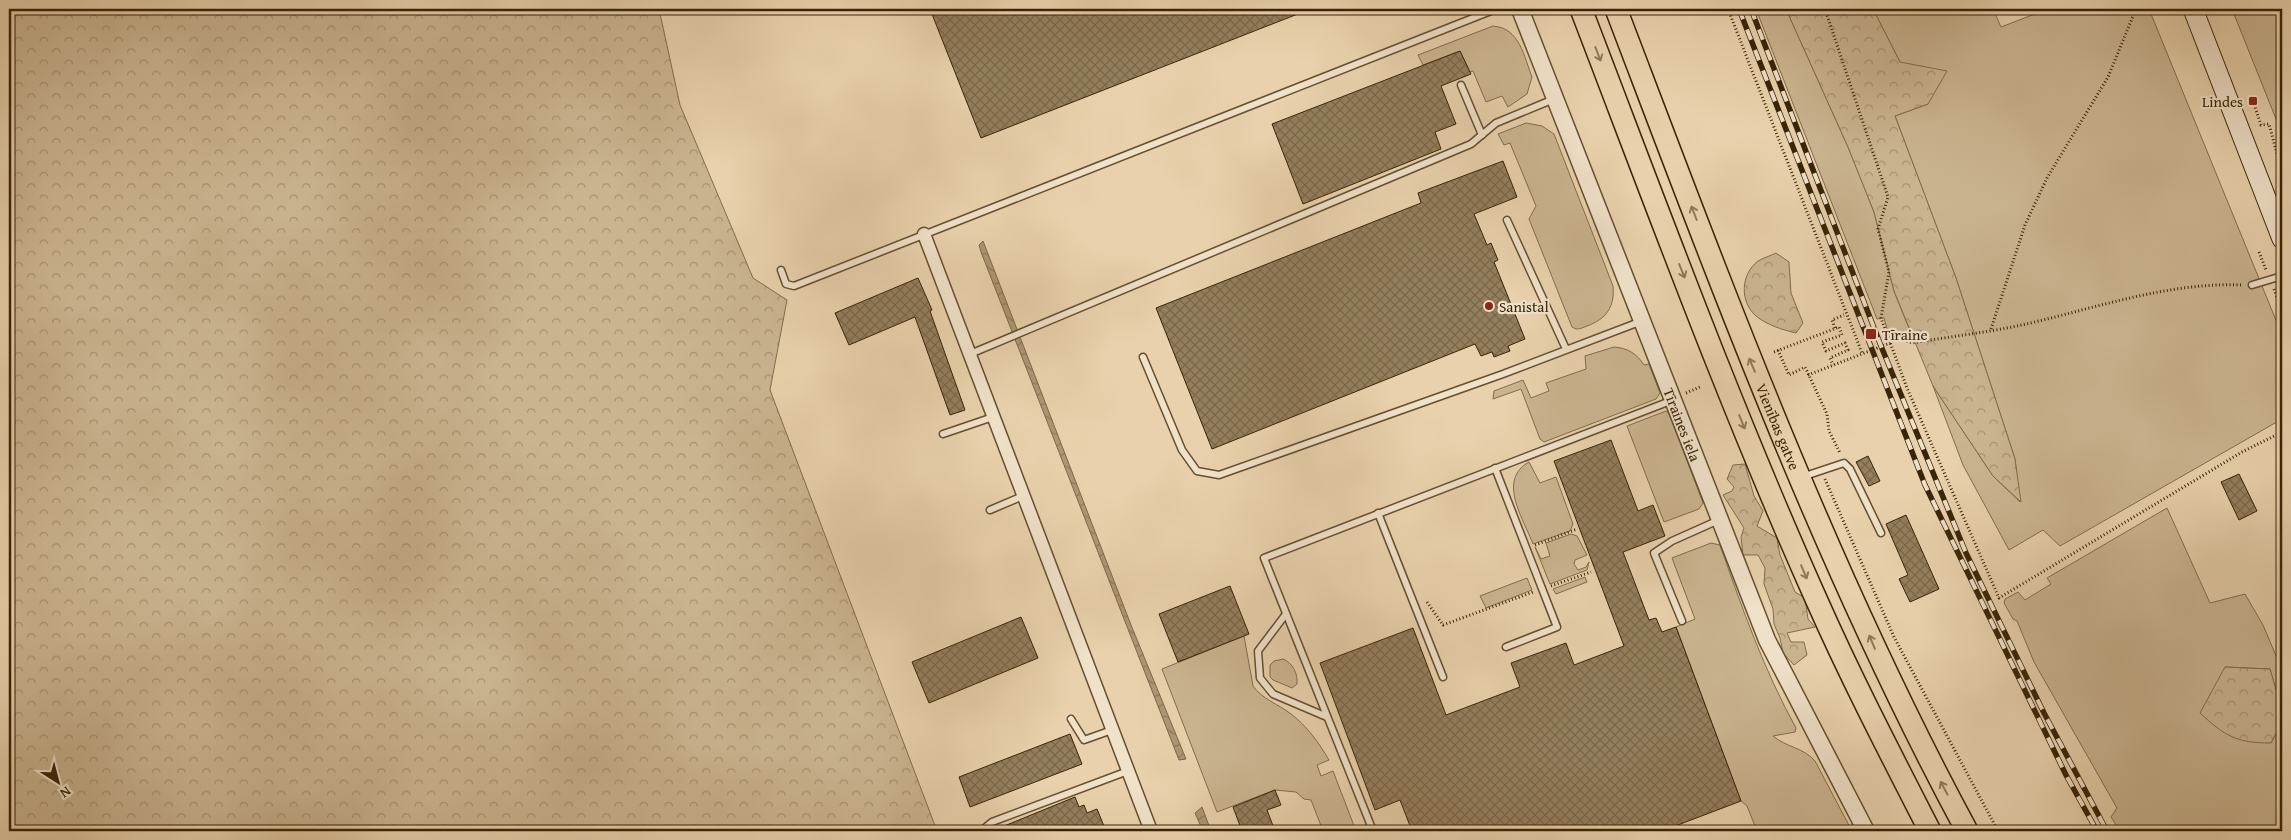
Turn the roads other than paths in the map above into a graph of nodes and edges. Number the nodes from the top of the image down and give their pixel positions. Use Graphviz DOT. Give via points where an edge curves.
graph roads {
  1 [pos="1496,9"];
  2 [pos="1520,9"];
  3 [pos="1581,9"];
  4 [pos="1616,9"];
  5 [pos="2193,9"];
  6 [pos="1461,85"];
  7 [pos="1555,98"];
  8 [pos="1482,135"];
  9 [pos="1508,220"];
  10 [pos="924,234"];
  11 [pos="2282,239"];
  12 [pos="781,270"];
  13 [pos="2282,276"];
  14 [pos="2252,285"];
  15 [pos="1642,320"];
  16 [pos="1566,349"];
  17 [pos="970,354"];
  18 [pos="1143,357"];
  19 [pos="1680,396"];
  20 [pos="993,417"];
  21 [pos="943,434"];
  22 [pos="1495,468"];
  23 [pos="1801,478"];
  24 [pos="1023,496"];
  25 [pos="990,510"];
  26 [pos="1378,513"];
  27 [pos="1720,520"];
  28 [pos="1880,533"];
  29 [pos="1286,614"];
  30 [pos="1682,621"];
  31 [pos="1506,647"];
  32 [pos="1443,678"];
  33 [pos="1327,717"];
  34 [pos="1071,718"];
  35 [pos="1112,730"];
  36 [pos="1128,771"];
  37 [pos="981,831"];
  38 [pos="1151,831"];
  39 [pos="1373,831"];
  40 [pos="1866,831"];
  41 [pos="1930,831"];
  42 [pos="1967,831"];
  1 -- 10 [label="lane"];
  2 -- 7 [label="street, Tīraines iela"];
  3 -- 41 [label="highway, one-way" via="1783,522 1860,694"];
  23 -- 4 [label="highway, Vienības gatve, one-way" via="1749,358"];
  5 -- 11 [label="main road"];
  6 -- 8 [label="lane"];
  7 -- 8 [label="lane" via="1496,124"];
  7 -- 15 [label="street, Tīraines iela"];
  8 -- 17 [label="lane" via="1471,144"];
  9 -- 16 [label="lane"];
  10 -- 12 [label="lane" via="794,286 786,284"];
  10 -- 17 [label="street"];
  13 -- 14 [label="lane"];
  15 -- 16 [label="lane"];
  15 -- 19 [label="street, Tīraines iela"];
  16 -- 18 [label="lane" via="1219,475 1197,471 1182,450"];
  17 -- 20 [label="street"];
  19 -- 22 [label="lane"];
  19 -- 27 [label="street, Tīraines iela"];
  20 -- 21 [label="lane"];
  20 -- 24 [label="street"];
  22 -- 26 [label="lane"];
  22 -- 31 [label="lane" via="1557,627"];
  23 -- 28 [label="lane" via="1844,463 1850,469"];
  42 -- 23 [label="highway, Vienības gatve, one-way" via="1884,669"];
  24 -- 25 [label="lane"];
  24 -- 35 [label="street"];
  26 -- 29 [label="lane" via="1264,558"];
  26 -- 32 [label="lane"];
  27 -- 30 [label="lane" via="1672,540 1654,553"];
  27 -- 40 [label="street, Tīraines iela" via="1767,640"];
  29 -- 33 [label="lane"];
  29 -- 33 [label="lane" via="1258,650 1260,678 1273,694"];
  33 -- 39 [label="lane"];
  34 -- 35 [label="lane" via="1084,740"];
  35 -- 36 [label="street"];
  36 -- 37 [label="lane" via="992,822"];
  36 -- 38 [label="street"];
}
